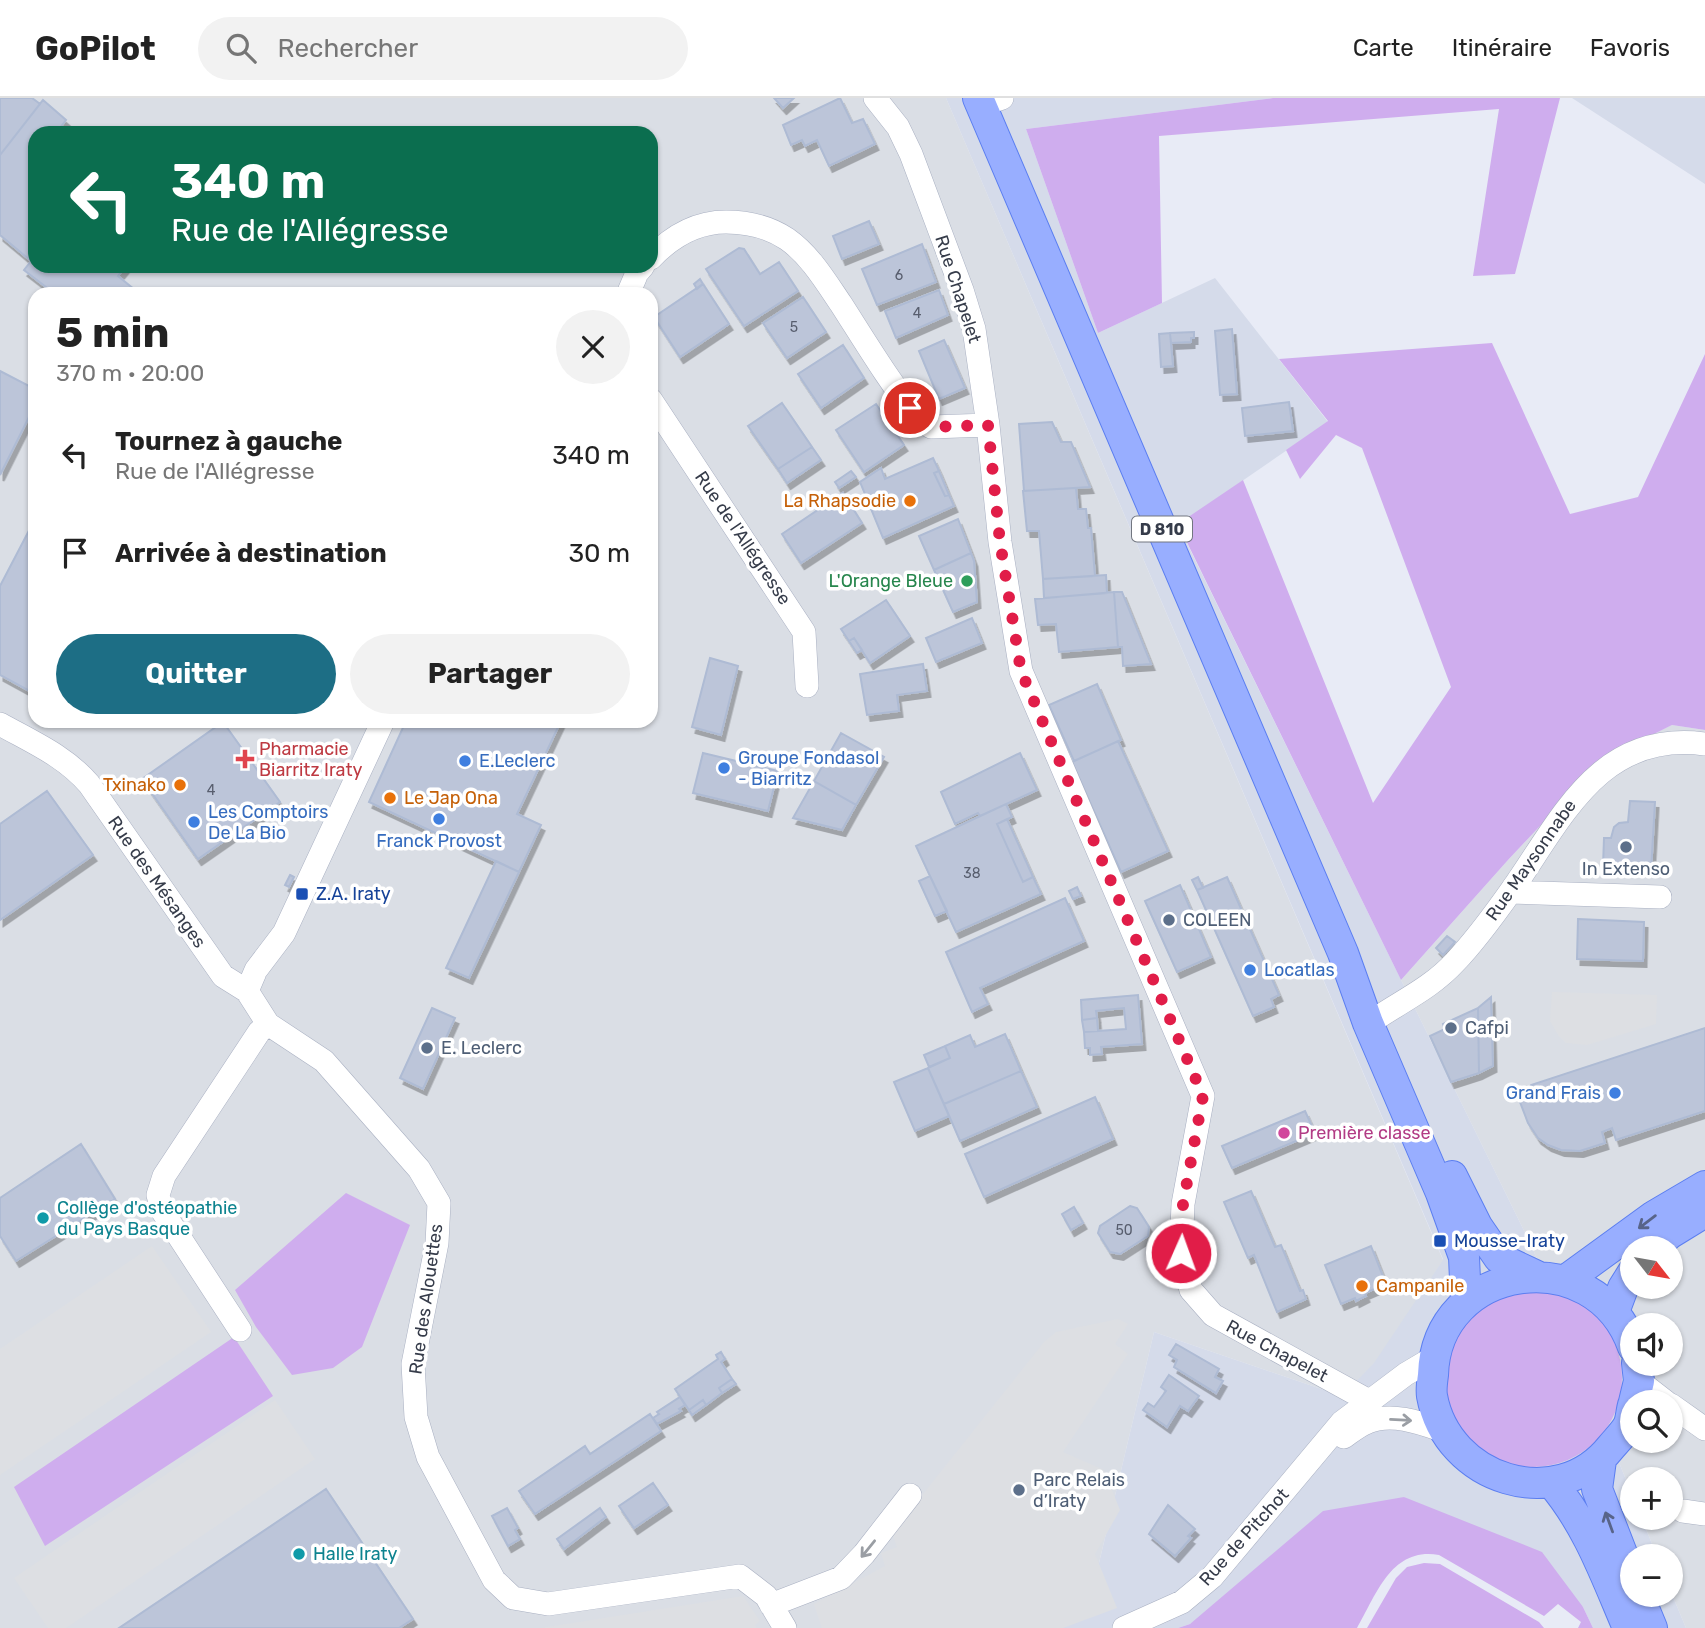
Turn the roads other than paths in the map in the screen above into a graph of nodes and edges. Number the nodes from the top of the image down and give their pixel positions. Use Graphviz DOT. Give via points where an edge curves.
graph roads {
  1 [pos="875,98"];
  2 [pos="987,100"];
  3 [pos="658,252"];
  4 [pos="658,411"];
  5 [pos="988,425"];
  6 [pos="807,686"];
  7 [pos="0,724"];
  8 [pos="380,728"];
  9 [pos="1705,744"];
  10 [pos="1511,892"];
  11 [pos="1660,897"];
  12 [pos="1343,953"];
  13 [pos="247,991"];
  14 [pos="1377,1018"];
  15 [pos="268,1024"];
  16 [pos="1705,1186"];
  17 [pos="1705,1212"];
  18 [pos="1667,1236"];
  19 [pos="1537,1276"];
  20 [pos="1566,1280"];
  21 [pos="1620,1296"];
  22 [pos="1466,1302"];
  23 [pos="1614,1312"];
  24 [pos="1620,1321"];
  25 [pos="240,1330"];
  26 [pos="1433,1358"];
  27 [pos="1369,1401"];
  28 [pos="1683,1414"];
  29 [pos="1683,1425"];
  30 [pos="1620,1426"];
  31 [pos="1702,1428"];
  32 [pos="1444,1431"];
  33 [pos="1317,1453"];
  34 [pos="1601,1460"];
  35 [pos="1552,1482"];
  36 [pos="910,1495"];
  37 [pos="1620,1548"];
  38 [pos="771,1605"];
  39 [pos="1643,1607"];
  40 [pos="785,1628"];
  41 [pos="1124,1628"];
  42 [pos="1628,1628"];
  43 [pos="1652,1628"];
  1 -- 5 [label="street, Rue Chapelet" via="898,127 911,154 962,290 974,329"];
  2 -- 12 [label="main road, D 810"];
  3 -- 5 [label="street" via="682,233 708,222 738,222 786,238 823,278 919,419 931,427"];
  4 -- 6 [label="street, Rue de l'Allégresse" via="804,632"];
  5 -- 27 [label="street, Rue Chapelet" via="1000,542 1021,671 1203,1096 1183,1204 1181,1253 1191,1290 1213,1315"];
  7 -- 13 [label="street, Rue des Mésanges" via="77,771 223,976"];
  8 -- 13 [label="street" via="284,933"];
  9 -- 10 [label="street, Rue Maysonnabe" via="1664,742 1631,754 1598,774 1541,845"];
  10 -- 11 [label="street"];
  10 -- 14 [label="street, Rue Maysonnabe" via="1438,978"];
  12 -- 14 [label="main road, D 810"];
  12 -- 22 [label="main road, D 810" via="1367,1023 1464,1257"];
  13 -- 15 [label="street, Rue des Alouettes"];
  14 -- 19 [label="main road, D 810" via="1477,1226 1499,1258"];
  15 -- 25 [label="street" via="164,1176 158,1195 163,1212"];
  15 -- 38 [label="street, Rue des Alouettes" via="324,1061 419,1169 439,1203 437,1243 413,1364 416,1417 428,1457 495,1580 513,1598 548,1604 740,1576"];
  16 -- 20 [label="main road, one-way" via="1654,1216"];
  17 -- 18 [label="main road"];
  19 -- 20 [label="main road"];
  19 -- 22 [label="main road" via="1499,1282"];
  20 -- 23 [label="main road" via="1592,1293"];
  21 -- 23 [label="main road"];
  22 -- 26 [label="main road" via="1445,1327"];
  23 -- 24 [label="main road"];
  26 -- 27 [label="street, Rue de Pitchot"];
  26 -- 32 [label="main road" via="1432,1396"];
  27 -- 33 [label="street, Rue de Pitchot" via="1342,1422"];
  28 -- 31 [label="street"];
  29 -- 31 [label="street"];
  30 -- 34 [label="main road"];
  33 -- 32 [label="street, one-way" via="1369,1421 1416,1421"];
  32 -- 35 [label="main road" via="1472,1463 1484,1469 1510,1481"];
  33 -- 41 [label="street, Rue de Pitchot" via="1212,1577 1182,1602"];
  34 -- 35 [label="main road" via="1578,1475"];
  37 -- 34 [label="main road, one-way" via="1597,1489"];
  35 -- 42 [label="main road" via="1589,1537"];
  36 -- 38 [label="street, one-way" via="841,1578"];
  38 -- 40 [label="street"];
  39 -- 43 [label="main road"];
}
